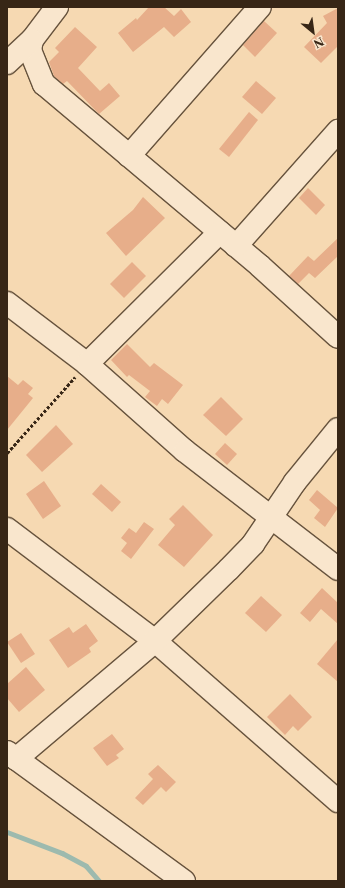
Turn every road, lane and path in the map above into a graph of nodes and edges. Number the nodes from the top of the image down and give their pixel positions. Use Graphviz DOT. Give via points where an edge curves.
graph roads {
  1 [pos="57,7"];
  2 [pos="260,7"];
  3 [pos="32,40"];
  4 [pos="7,63"];
  5 [pos="338,131"];
  6 [pos="129,156"];
  7 [pos="228,239"];
  8 [pos="7,303"];
  9 [pos="338,337"];
  10 [pos="87,364"];
  11 [pos="338,429"];
  12 [pos="7,453"];
  13 [pos="272,518"];
  14 [pos="7,529"];
  15 [pos="338,569"];
  16 [pos="155,641"];
  17 [pos="11,755"];
  18 [pos="338,801"];
  19 [pos="184,881"];
  1 -- 3 [label="street"];
  2 -- 6 [label="street"];
  3 -- 4 [label="street"];
  3 -- 6 [label="street" via="32,59 44,84"];
  5 -- 7 [label="street"];
  6 -- 7 [label="street"];
  7 -- 9 [label="street"];
  7 -- 10 [label="street"];
  8 -- 10 [label="street"];
  10 -- 12 [label="path"];
  10 -- 13 [label="street" via="185,451"];
  11 -- 13 [label="street" via="295,482"];
  13 -- 15 [label="street"];
  13 -- 16 [label="street" via="229,569"];
  14 -- 16 [label="street"];
  16 -- 17 [label="street"];
  16 -- 18 [label="street"];
  17 -- 19 [label="street" via="102,818"];
}
